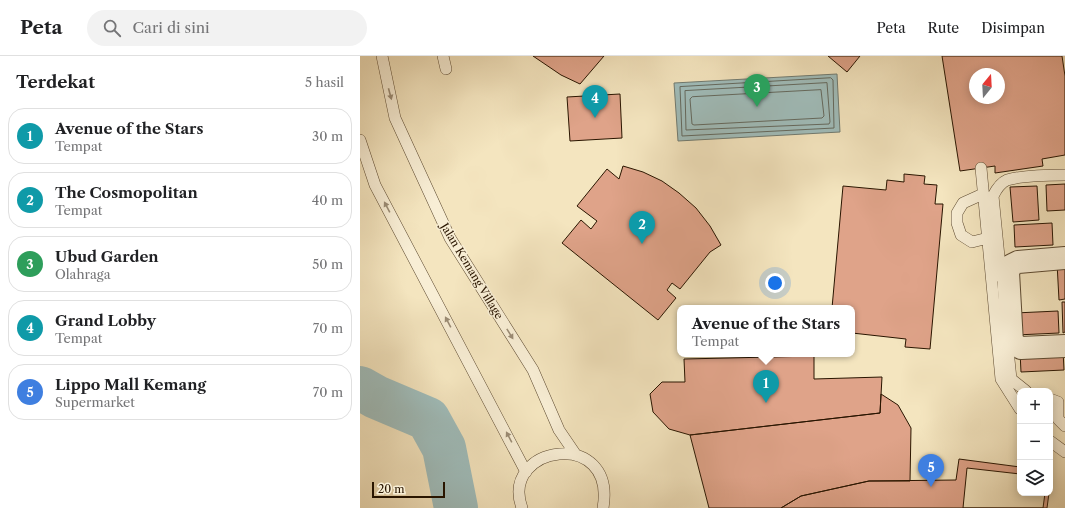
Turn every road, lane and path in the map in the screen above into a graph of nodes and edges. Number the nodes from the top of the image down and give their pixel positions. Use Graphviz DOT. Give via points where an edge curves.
graph roads {
  1 [pos="382,56"];
  2 [pos="442,56"];
  3 [pos="446,69"];
  4 [pos="360,140"];
  5 [pos="981,168"];
  6 [pos="1065,175"];
  7 [pos="983,194"];
  8 [pos="988,238"];
  9 [pos="1065,258"];
  10 [pos="1065,346"];
  11 [pos="1022,388"];
  12 [pos="1053,400"];
  13 [pos="1017,404"];
  14 [pos="1065,426"];
  15 [pos="1053,442"];
  16 [pos="1065,452"];
  17 [pos="576,455"];
  18 [pos="526,472"];
  19 [pos="522,508"];
  20 [pos="603,508"];
  1 -- 17 [label="lane, Jalan Kemang Village, one-way" via="395,118 450,238 533,370 559,430"];
  2 -- 3 [label="lane"];
  18 -- 4 [label="lane, one-way" via="375,185"];
  5 -- 7 [label="lane"];
  6 -- 11 [label="lane" via="1006,180 996,189 993,196 1011,380"];
  7 -- 8 [label="lane"];
  7 -- 8 [label="lane" via="963,203 957,213 957,223 961,235 972,242"];
  8 -- 13 [label="lane" via="1001,379"];
  9 -- 10 [label="street" via="1018,262 1010,266 1008,272 1012,343 1021,348"];
  12 -- 14 [label="lane" via="1058,402 1058,419"];
  15 -- 16 [label="lane"];
  17 -- 18 [label="lane" via="564,452 543,457"];
  17 -- 20 [label="lane" via="586,460 600,476 604,486"];
  18 -- 19 [label="lane" via="520,492"];
}
